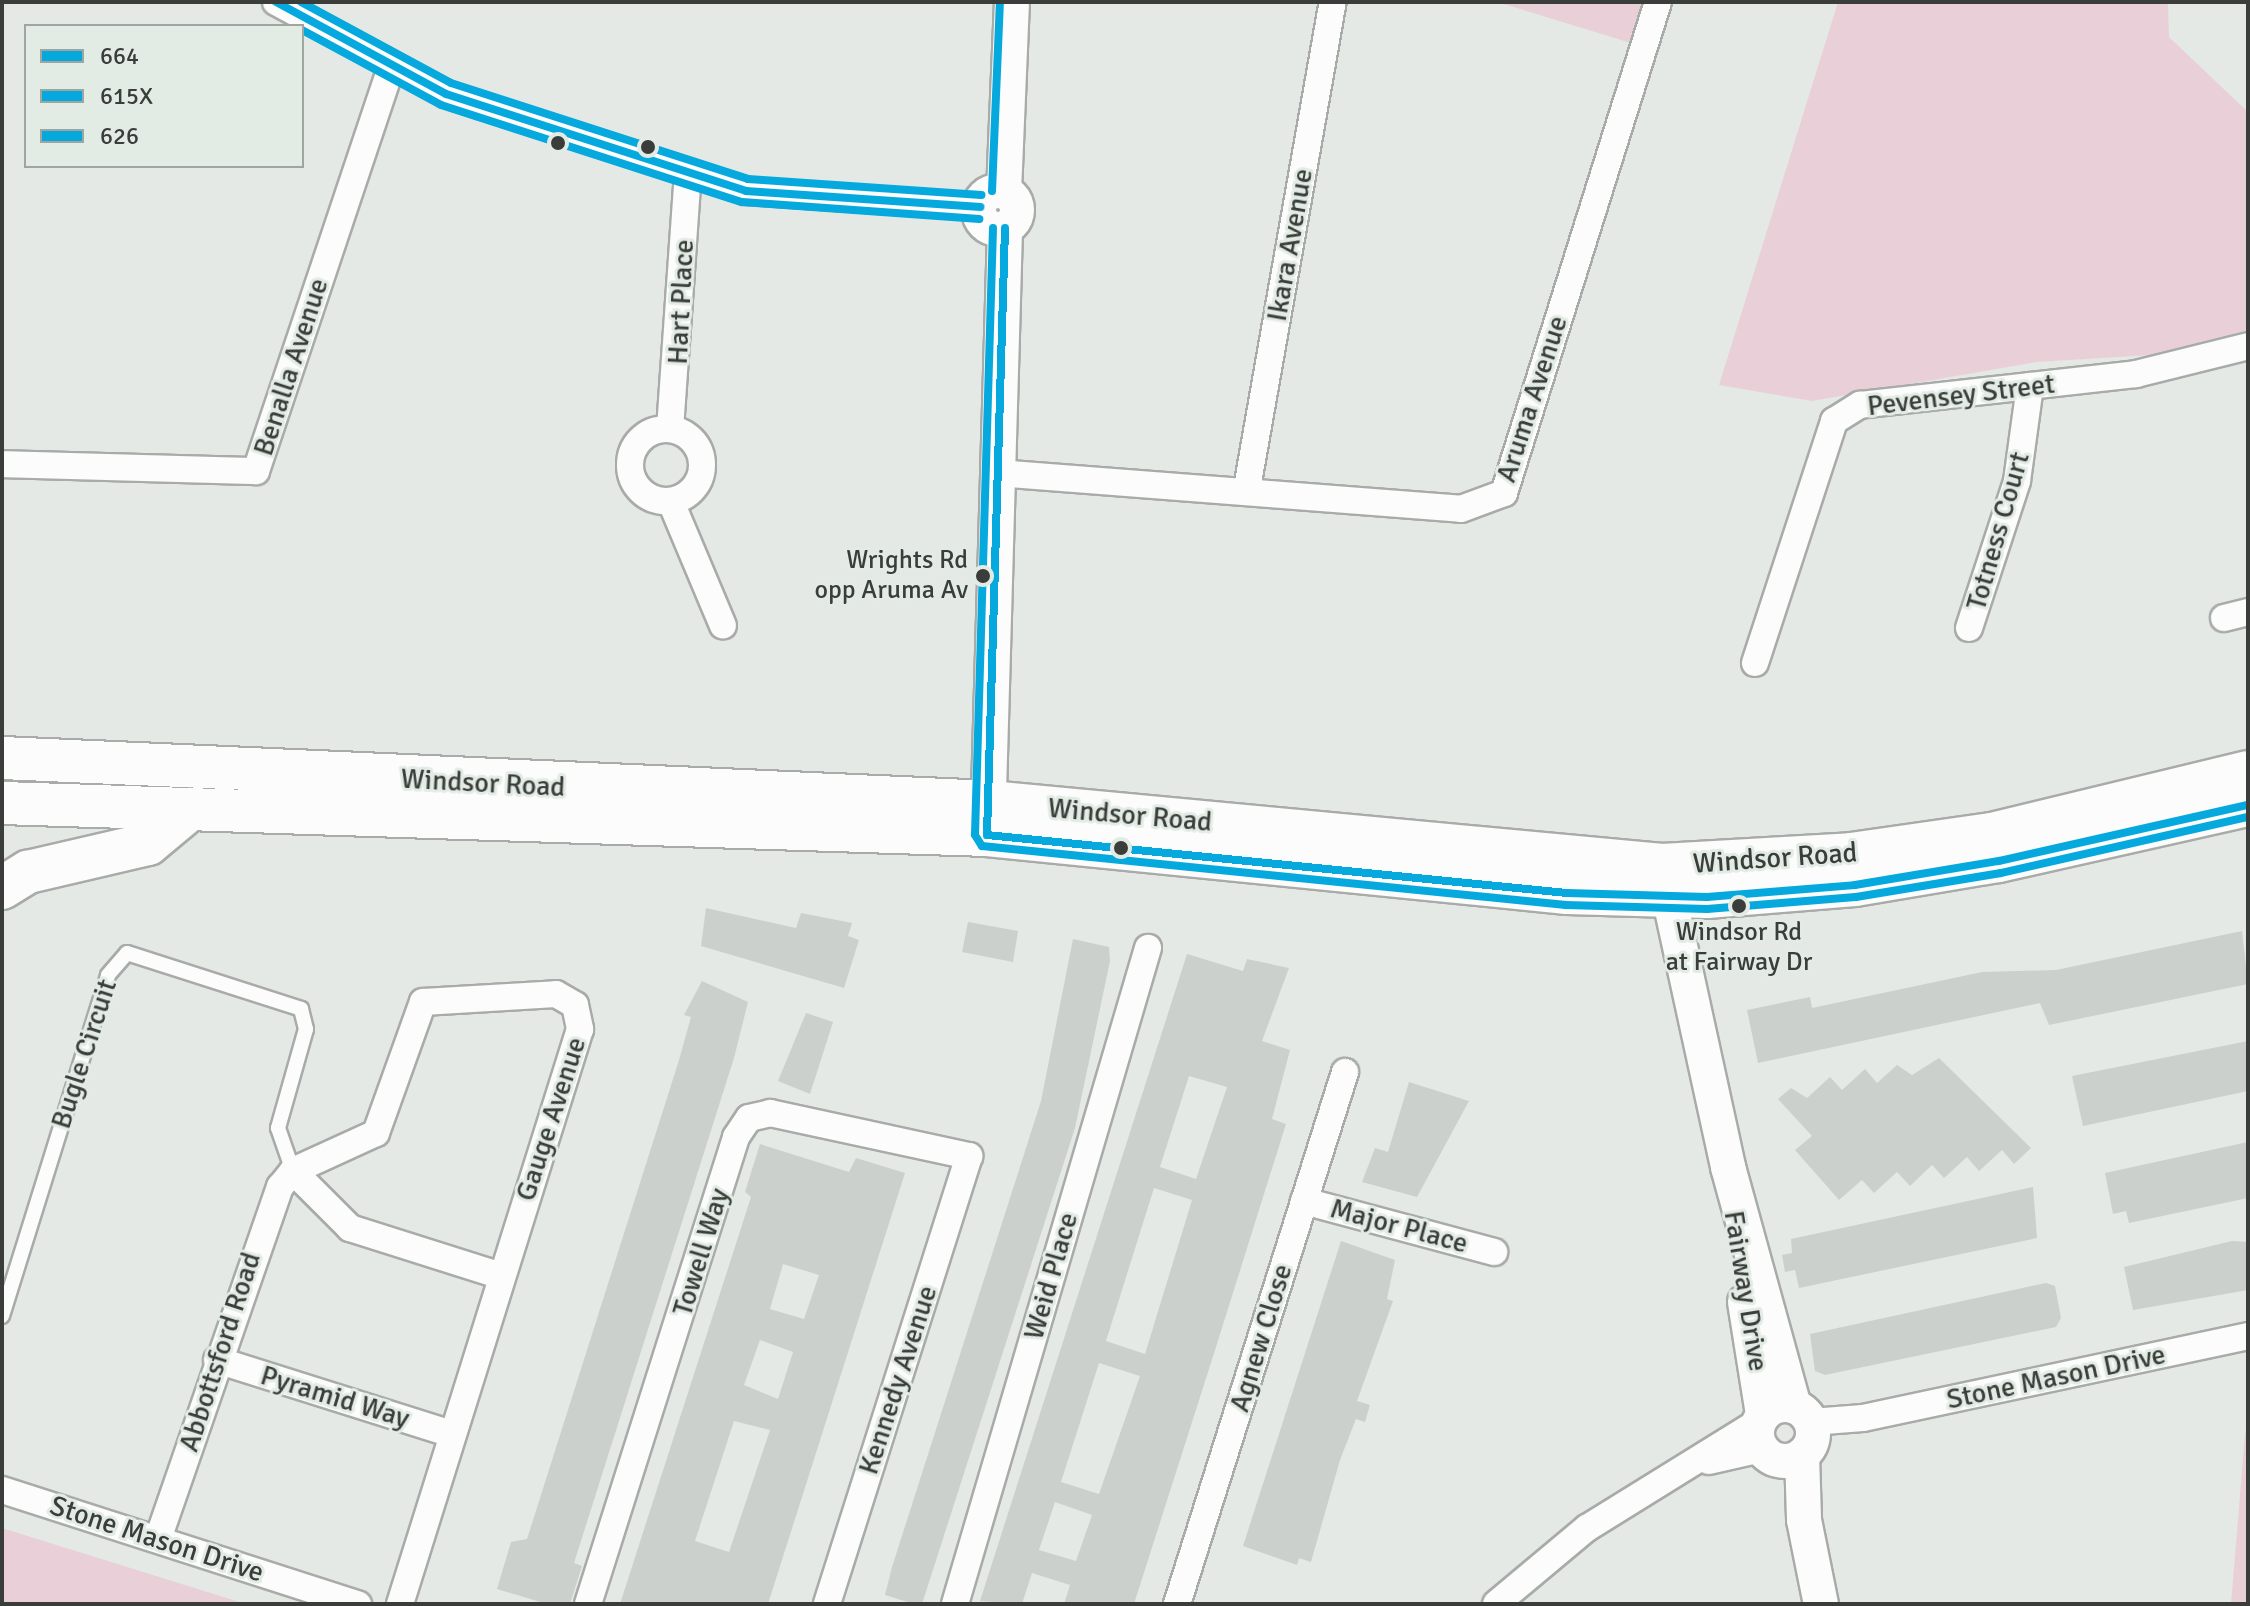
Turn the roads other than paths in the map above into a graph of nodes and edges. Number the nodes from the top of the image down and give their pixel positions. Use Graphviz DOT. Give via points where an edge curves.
graph roads {
  1 [pos="276,2"];
  2 [pos="1012,2"];
  3 [pos="1333,2"];
  4 [pos="1658,2"];
  5 [pos="391,68"];
  6 [pos="688,174"];
  7 [pos="996,209"];
  8 [pos="2248,346"];
  9 [pos="2030,386"];
  10 [pos="670,429"];
  11 [pos="2,464"];
  12 [pos="997,473"];
  13 [pos="1247,488"];
  14 [pos="671,502"];
  15 [pos="723,626"];
  16 [pos="1969,628"];
  17 [pos="1755,663"];
  18 [pos="10,759"];
  19 [pos="2248,772"];
  20 [pos="2248,805"];
  21 [pos="4,809"];
  22 [pos="190,809"];
  23 [pos="988,818"];
  24 [pos="1666,880"];
  25 [pos="2,888"];
  26 [pos="1148,948"];
  27 [pos="1345,1072"];
  28 [pos="969,1156"];
  29 [pos="293,1171"];
  30 [pos="1304,1201"];
  31 [pos="1494,1252"];
  32 [pos="501,1276"];
  33 [pos="2,1316"];
  34 [pos="2248,1336"];
  35 [pos="217,1360"];
  36 [pos="1785,1433"];
  37 [pos="452,1434"];
  38 [pos="2,1490"];
  39 [pos="158,1539"];
  40 [pos="358,1604"];
  41 [pos="400,1604"];
  42 [pos="588,1604"];
  43 [pos="829,1604"];
  44 [pos="955,1604"];
  45 [pos="1177,1604"];
  46 [pos="1496,1604"];
  47 [pos="1821,1604"];
  1 -- 5 [label="street"];
  2 -- 7 [label="street"];
  3 -- 13 [label="street, Ikara Avenue"];
  4 -- 13 [label="street, Aruma Avenue" via="1504,493 1461,509"];
  5 -- 6 [label="street" via="494,111"];
  5 -- 11 [label="street, Benalla Avenue" via="256,471"];
  6 -- 7 [label="street" via="784,198"];
  6 -- 10 [label="street, Hart Place"];
  7 -- 12 [label="street"];
  8 -- 9 [label="street, Pevensey Street" via="2136,374"];
  9 -- 16 [label="street, Totness Court" via="2017,481"];
  9 -- 17 [label="street, Pevensey Street" via="1860,405 1834,421"];
  10 -- 14 [label="street" via="690,438 702,459 692,491"];
  10 -- 14 [label="street" via="648,433 629,461 640,492"];
  12 -- 13 [label="street, Aruma Avenue"];
  12 -- 23 [label="street"];
  14 -- 15 [label="street"];
  18 -- 21 [label="main road"];
  18 -- 23 [label="main road, Windsor Road"];
  19 -- 24 [label="main road, Windsor Road" via="1992,834"];
  20 -- 24 [label="main road, Windsor Road" via="1855,885"];
  21 -- 22 [label="main road, Windsor Road"];
  22 -- 23 [label="main road, Windsor Road"];
  22 -- 25 [label="main road" via="148,844 28,872"];
  23 -- 24 [label="main road, Windsor Road" via="1567,893"];
  24 -- 36 [label="street, Fairway Drive"];
  26 -- 44 [label="street, Weid Place"];
  27 -- 30 [label="street, Agnew Close"];
  28 -- 42 [label="street, Towell Way" via="770,1113 741,1126"];
  28 -- 43 [label="street, Kennedy Avenue"];
  29 -- 32 [label="street" via="350,1228"];
  29 -- 32 [label="street, Gauge Avenue" via="376,1133 411,1019 423,1002 563,996 580,1013 580,1029"];
  29 -- 33 [label="lane, Bugle Circuit" via="278,1128 306,1029 301,1009 127,953 108,975"];
  29 -- 35 [label="street, Abbottsford Road" via="263,1221"];
  30 -- 31 [label="street, Major Place"];
  30 -- 45 [label="street, Agnew Close"];
  32 -- 37 [label="street, Gauge Avenue"];
  34 -- 36 [label="street, Stone Mason Drive"];
  35 -- 37 [label="street, Pyramid Way"];
  35 -- 39 [label="street, Abbottsford Road"];
  36 -- 46 [label="street, Stone Mason Drive" via="1694,1465 1587,1528"];
  36 -- 47 [label="street, Fairway Drive"];
  37 -- 41 [label="street, Gauge Avenue"];
  38 -- 39 [label="street, Stone Mason Drive"];
  39 -- 40 [label="street, Stone Mason Drive"];
}
